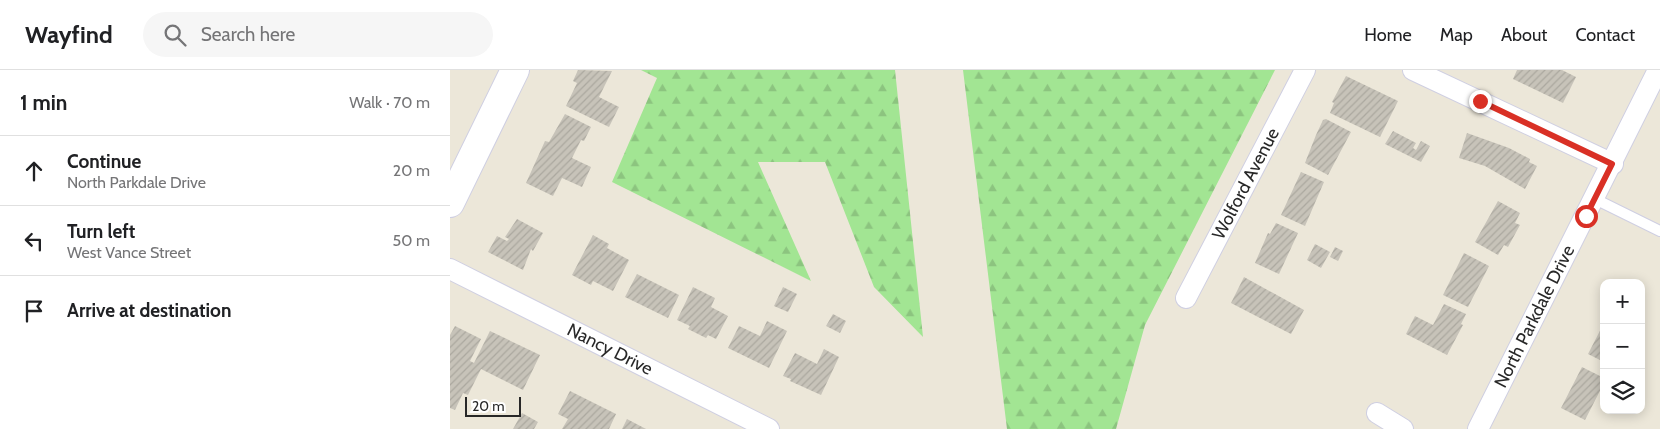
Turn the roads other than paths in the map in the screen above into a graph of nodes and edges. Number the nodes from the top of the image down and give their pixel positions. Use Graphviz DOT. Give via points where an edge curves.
graph roads {
  1 [pos="515,70"];
  2 [pos="1305,70"];
  3 [pos="1414,70"];
  4 [pos="1658,70"];
  5 [pos="1612,164"];
  6 [pos="1595,198"];
  7 [pos="450,203"];
  8 [pos="1660,231"];
  9 [pos="450,268"];
  10 [pos="1186,298"];
  11 [pos="1376,413"];
  12 [pos="769,429"];
  13 [pos="1404,429"];
  14 [pos="1478,429"];
  1 -- 7 [label="street"];
  2 -- 10 [label="street, Wolford Avenue"];
  3 -- 5 [label="street"];
  4 -- 5 [label="street, North Parkdale Drive"];
  5 -- 6 [label="street, North Parkdale Drive"];
  6 -- 8 [label="lane"];
  6 -- 14 [label="street, North Parkdale Drive"];
  9 -- 12 [label="street, Nancy Drive"];
  11 -- 13 [label="street"];
}
